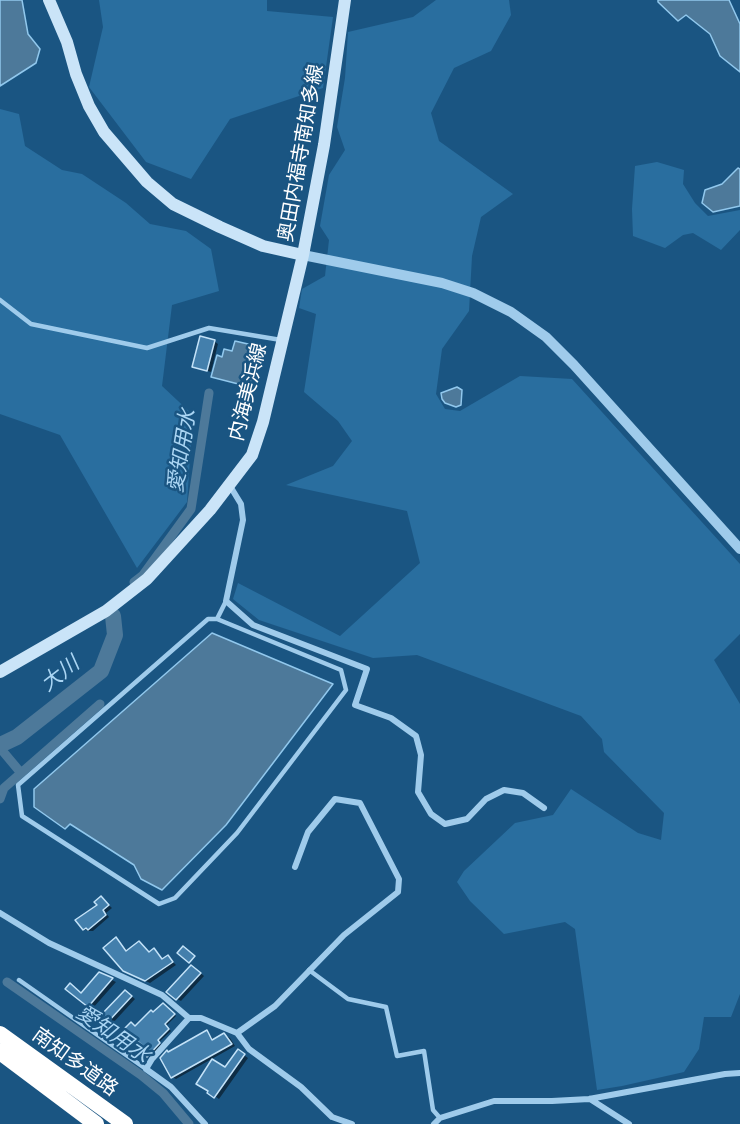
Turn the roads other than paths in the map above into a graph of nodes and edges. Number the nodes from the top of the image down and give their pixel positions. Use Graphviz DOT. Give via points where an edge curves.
graph roads {
  1 [pos="49,0"];
  2 [pos="345,0"];
  3 [pos="303,255"];
  4 [pos="0,300"];
  5 [pos="281,340"];
  6 [pos="230,486"];
  7 [pos="740,549"];
  8 [pos="226,601"];
  9 [pos="217,619"];
  10 [pos="0,672"];
  11 [pos="544,808"];
  12 [pos="295,867"];
  13 [pos="0,913"];
  14 [pos="309,970"];
  15 [pos="19,980"];
  16 [pos="189,1018"];
  17 [pos="237,1033"];
  18 [pos="0,1034"];
  19 [pos="0,1052"];
  20 [pos="146,1069"];
  21 [pos="740,1074"];
  22 [pos="589,1099"];
  23 [pos="440,1118"];
  24 [pos="96,1124"];
  25 [pos="125,1124"];
  26 [pos="205,1124"];
  27 [pos="352,1124"];
  28 [pos="434,1124"];
  29 [pos="629,1124"];
  1 -- 3 [label="main road, 奥田内福寺南知多線" via="89,106 104,132 147,182 173,204 220,227 263,246"];
  2 -- 3 [label="main road, 奥田内福寺南知多線"];
  3 -- 5 [label="main road, 内海美浜線"];
  3 -- 7 [label="street" via="442,283 511,312 546,337 574,365"];
  4 -- 5 [label="lane" via="31,324 147,348 209,328"];
  5 -- 6 [label="main road, 内海美浜線" via="252,455"];
  6 -- 8 [label="street" via="241,504 243,520"];
  6 -- 10 [label="main road, 内海美浜線" via="129,595"];
  8 -- 9 [label="lane"];
  8 -- 11 [label="street" via="253,624 368,669 355,705 391,718 416,736 421,755 418,792 431,814 446,824 467,819 486,799 504,790 523,793"];
  9 -- 9 [label="lane" via="208,619 18,785 22,816 159,904 175,898 237,833 346,690 341,670"];
  12 -- 14 [label="street" via="308,832 335,799 360,803 399,879 398,892 344,934"];
  13 -- 16 [label="street" via="49,943 162,995"];
  14 -- 17 [label="street" via="275,1006"];
  14 -- 23 [label="lane" via="348,999 386,1007 398,1056 424,1051 433,1110"];
  15 -- 20 [label="lane"];
  16 -- 17 [label="street" via="201,1018"];
  16 -- 20 [label="street"];
  17 -- 27 [label="street" via="249,1049 301,1087 332,1117"];
  18 -- 25 [label="highway, 南知多道路"];
  19 -- 24 [label="highway, 南知多道路"];
  20 -- 26 [label="street" via="171,1087"];
  21 -- 22 [label="street"];
  22 -- 23 [label="street" via="494,1101"];
  22 -- 29 [label="street"];
  23 -- 28 [label="street"];
}
